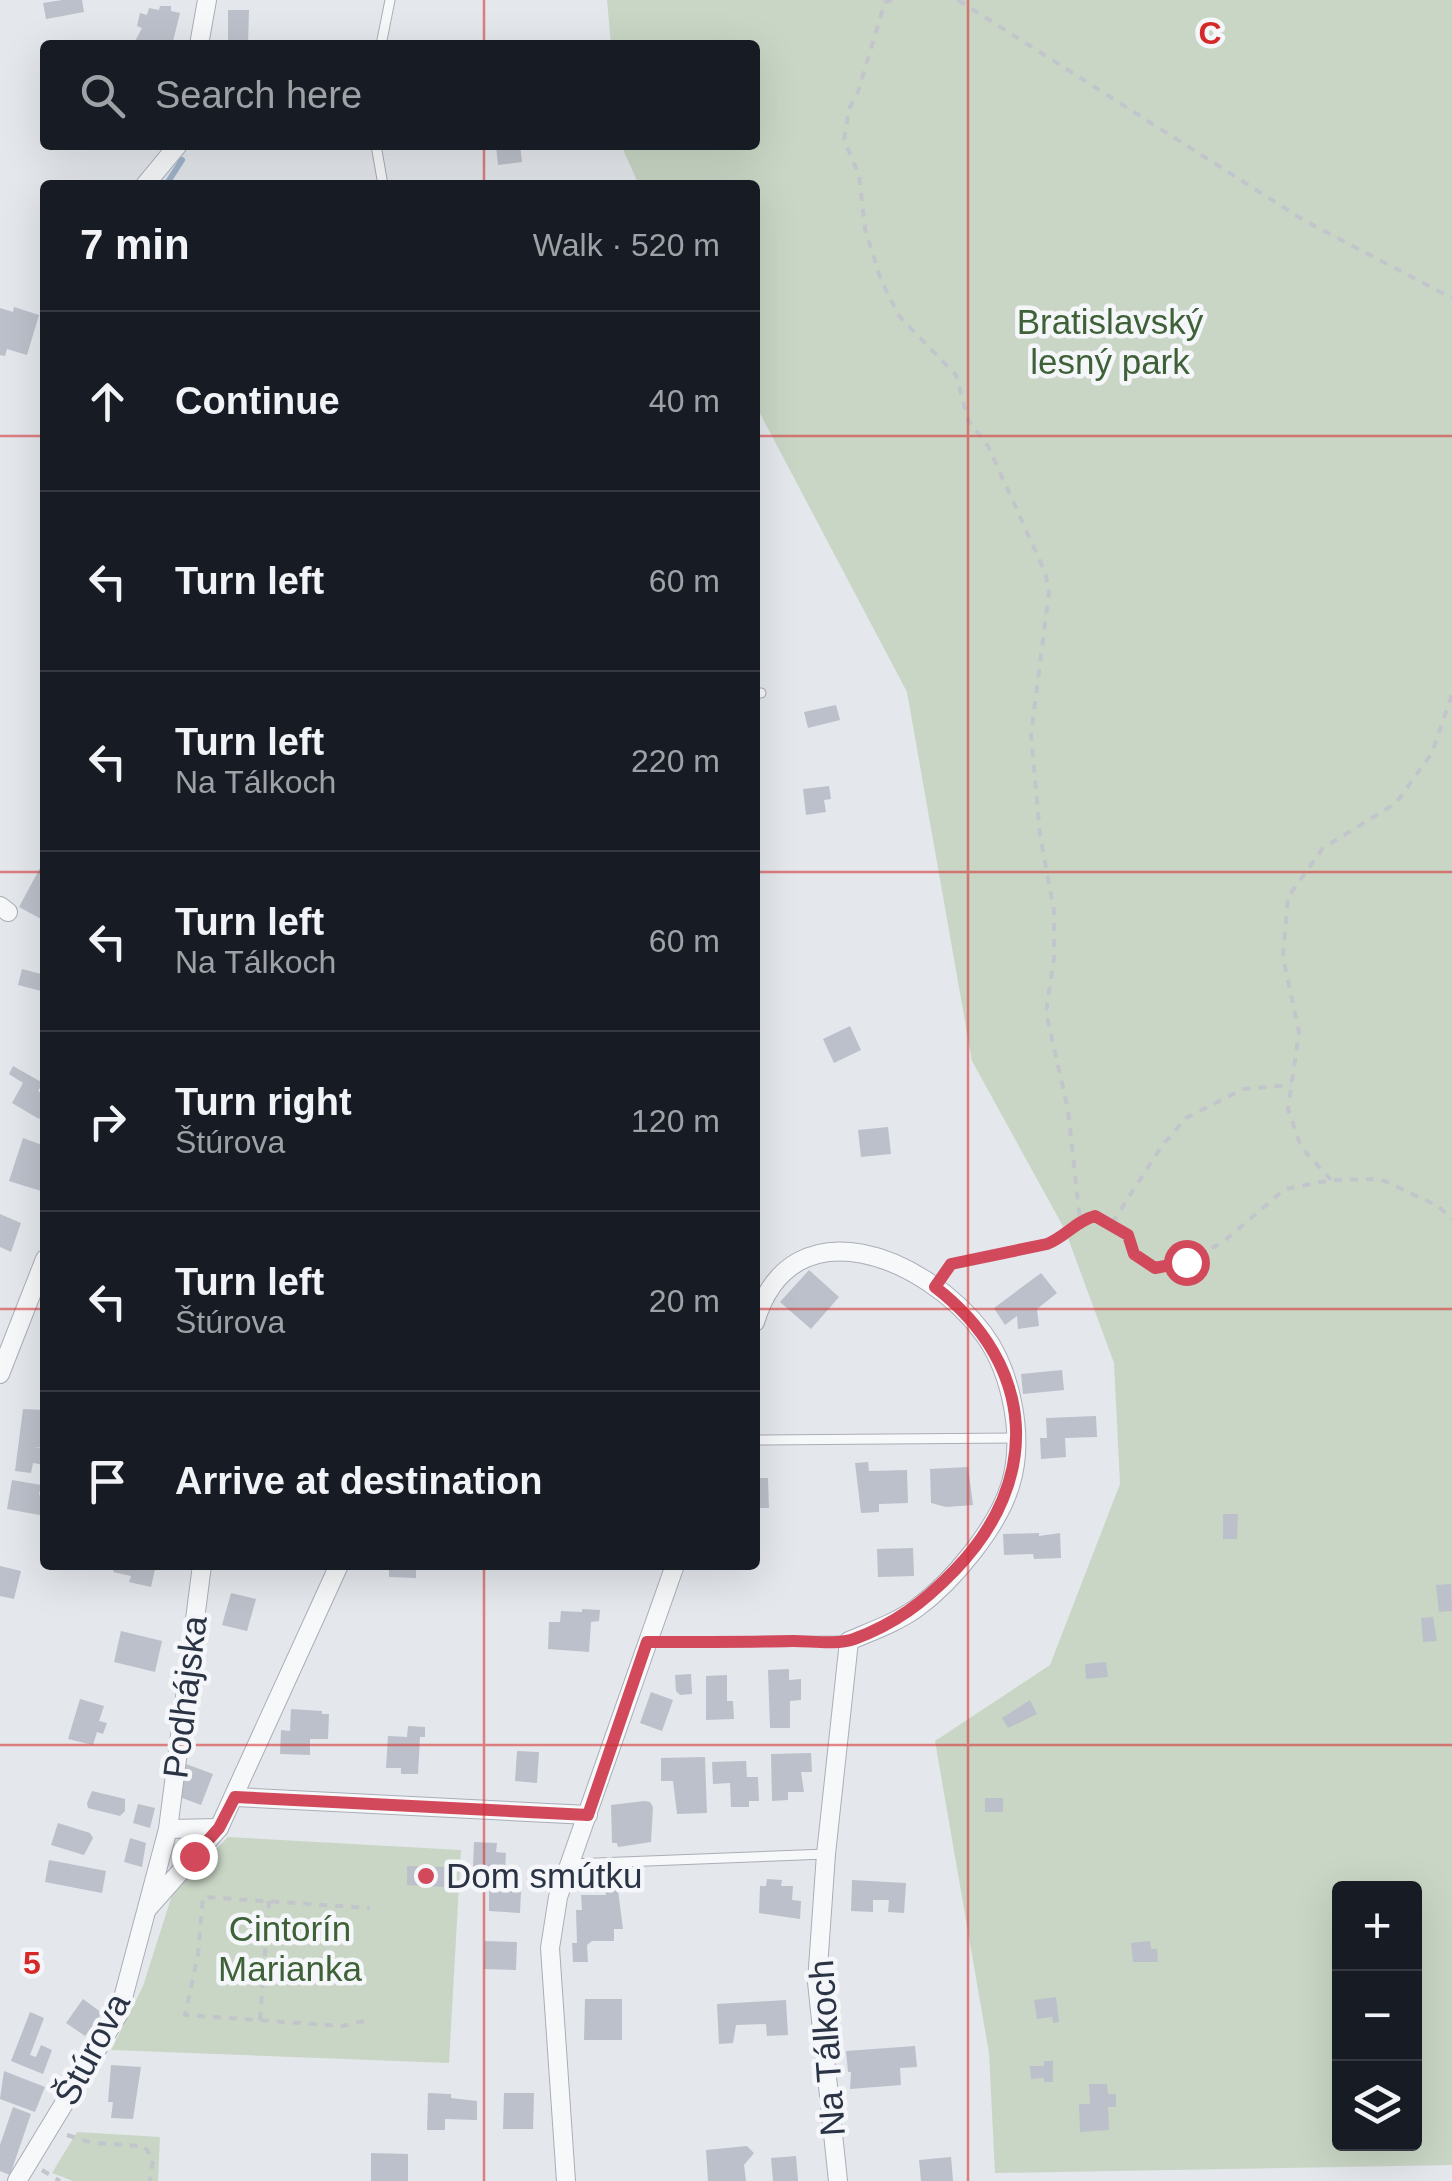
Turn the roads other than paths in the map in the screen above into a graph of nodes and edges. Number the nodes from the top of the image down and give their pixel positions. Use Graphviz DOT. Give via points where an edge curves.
graph roads {
  1 [pos="208,0"];
  2 [pos="390,0"];
  3 [pos="200,40"];
  4 [pos="382,40"];
  5 [pos="174,150"];
  6 [pos="377,150"];
  7 [pos="149,180"];
  8 [pos="383,180"];
  9 [pos="40,1272"];
  10 [pos="760,1306"];
  11 [pos="0,1374"];
  12 [pos="1015,1438"];
  13 [pos="760,1440"];
  14 [pos="201,1570"];
  15 [pos="336,1570"];
  16 [pos="673,1570"];
  17 [pos="850,1641"];
  18 [pos="647,1642"];
  19 [pos="235,1797"];
  20 [pos="588,1815"];
  21 [pos="219,1828"];
  22 [pos="168,1829"];
  23 [pos="826,1854"];
  24 [pos="571,1864"];
  25 [pos="146,1909"];
  26 [pos="17,2181"];
  27 [pos="566,2181"];
  28 [pos="838,2181"];
  1 -- 3 [label="street"];
  2 -- 4 [label="lane"];
  5 -- 7 [label="street"];
  6 -- 8 [label="lane"];
  9 -- 11 [label="street"];
  10 -- 12 [label="street" via="778,1276 810,1255 866,1252 909,1269 960,1306 984,1334 1004,1369"];
  12 -- 13 [label="lane"];
  12 -- 17 [label="street" via="1011,1484 972,1552 919,1606"];
  14 -- 22 [label="street, Podhájska"];
  15 -- 19 [label="street, Štúrova"];
  16 -- 18 [label="street"];
  17 -- 18 [label="lane"];
  17 -- 23 [label="street, Na Tálkoch"];
  18 -- 20 [label="street"];
  19 -- 20 [label="street"];
  19 -- 21 [label="street, Štúrova"];
  20 -- 24 [label="street"];
  21 -- 22 [label="street"];
  21 -- 25 [label="street, Štúrova"];
  22 -- 25 [label="street, Štúrova"];
  23 -- 24 [label="lane"];
  23 -- 28 [label="street, Na Tálkoch" via="817,1982"];
  24 -- 27 [label="street" via="550,1948"];
  25 -- 26 [label="street, Štúrova" via="119,2013"];
}
